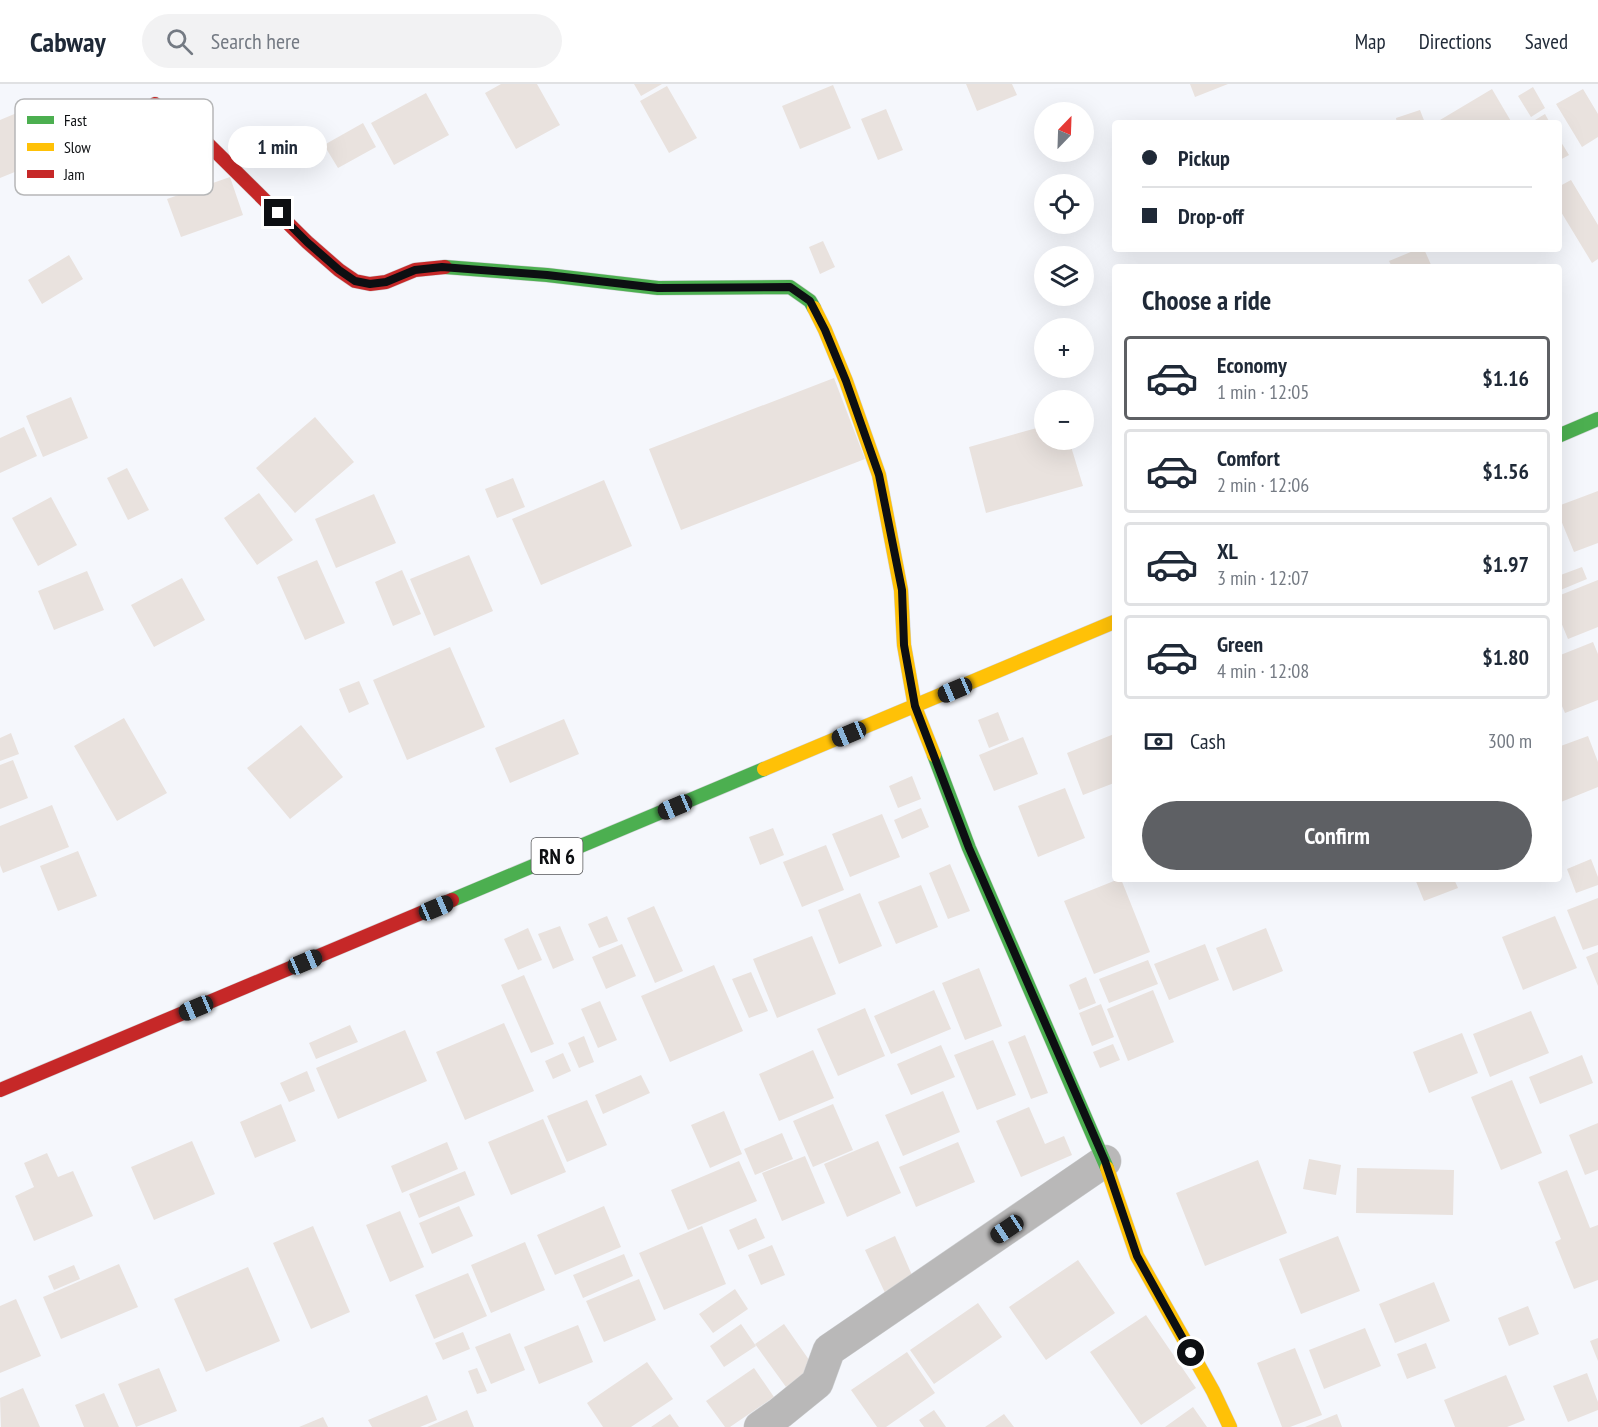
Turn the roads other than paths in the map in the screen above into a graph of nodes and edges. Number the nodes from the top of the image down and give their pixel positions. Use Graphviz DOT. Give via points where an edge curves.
graph roads {
  1 [pos="213,149"];
  2 [pos="1598,419"];
  3 [pos="1562,434"];
  4 [pos="1112,623"];
  5 [pos="915,706"];
  6 [pos="0,1090"];
  7 [pos="1105,1161"];
  8 [pos="760,1427"];
  9 [pos="1230,1427"];
  1 -- 5 [label="street" via="307,242 355,281 386,282 415,270 442,267 658,288 790,287 810,301 846,381 879,475 902,590 904,645"];
  2 -- 3 [label="street"];
  4 -- 5 [label="street, RN 6"];
  5 -- 6 [label="street, RN 6"];
  5 -- 7 [label="street" via="969,848"];
  7 -- 8 [label="street" via="829,1350 817,1383"];
  7 -- 9 [label="street" via="1137,1256"];
}
